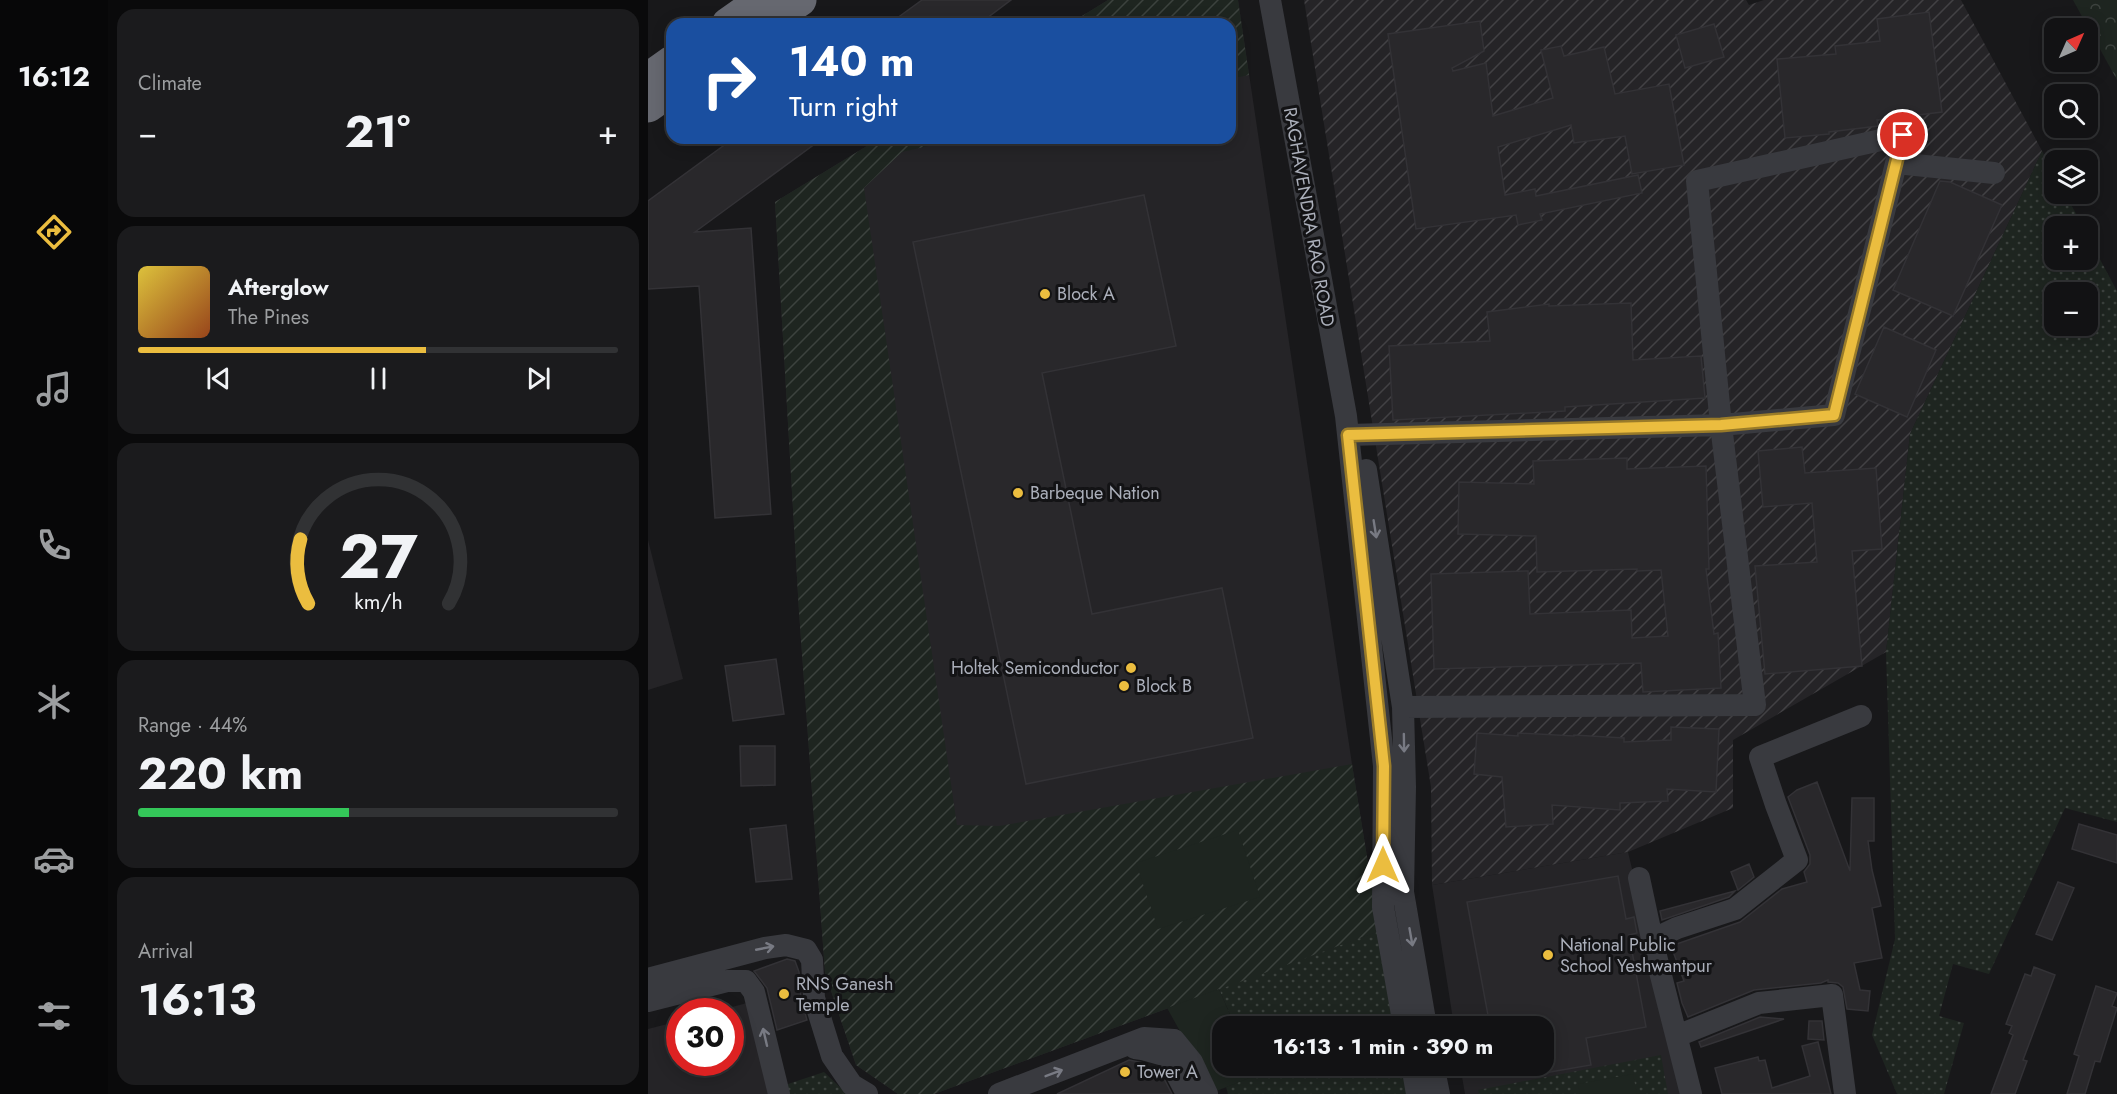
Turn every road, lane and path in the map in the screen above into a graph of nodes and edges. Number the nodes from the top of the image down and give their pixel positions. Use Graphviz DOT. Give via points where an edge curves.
graph roads {
  1 [pos="762,0"];
  2 [pos="800,0"];
  3 [pos="1269,0"];
  4 [pos="736,18"];
  5 [pos="774,18"];
  6 [pos="666,66"];
  7 [pos="648,79"];
  8 [pos="666,93"];
  9 [pos="648,106"];
  10 [pos="1896,163"];
  11 [pos="1994,173"];
  12 [pos="1721,425"];
  13 [pos="1348,435"];
  14 [pos="1403,707"];
  15 [pos="1861,716"];
  16 [pos="1639,878"];
  17 [pos="1652,940"];
  18 [pos="723,959"];
  19 [pos="648,979"];
  20 [pos="727,981"];
  21 [pos="648,1001"];
  22 [pos="1402,1016"];
  23 [pos="1424,1016"];
  24 [pos="1677,1036"];
  25 [pos="1119,1048"];
  26 [pos="1414,1076"];
  27 [pos="1435,1076"];
  28 [pos="779,1094"];
  29 [pos="867,1094"];
  30 [pos="999,1094"];
  31 [pos="1187,1094"];
  32 [pos="1207,1094"];
  33 [pos="1417,1094"];
  34 [pos="1439,1094"];
  35 [pos="1691,1094"];
  36 [pos="1845,1094"];
  1 -- 4 [label="highway"];
  2 -- 5 [label="highway"];
  3 -- 13 [label="street, RAGHAVENDRA RAO ROAD"];
  6 -- 7 [label="highway"];
  8 -- 9 [label="highway"];
  10 -- 11 [label="street"];
  10 -- 12 [label="street" via="1834,415"];
  10 -- 12 [label="street" via="1903,135 1697,181"];
  12 -- 13 [label="street"];
  12 -- 14 [label="street" via="1755,705"];
  13 -- 14 [label="street, RAGHAVENDRA RAO ROAD, one-way" via="1364,458"];
  13 -- 22 [label="street, RAGHAVENDRA RAO ROAD" via="1384,766 1383,907"];
  14 -- 23 [label="street, RAGHAVENDRA RAO ROAD, one-way" via="1403,892"];
  15 -- 17 [label="street" via="1760,757 1797,860 1736,909"];
  16 -- 17 [label="street"];
  17 -- 24 [label="street"];
  18 -- 19 [label="street"];
  18 -- 20 [label="street"];
  18 -- 29 [label="street, one-way" via="786,945 806,951 812,960 814,998 832,1056 852,1085"];
  20 -- 21 [label="street"];
  28 -- 20 [label="street, one-way" via="754,992 746,981"];
  24 -- 35 [label="street"];
  24 -- 36 [label="street" via="1759,1004 1832,995"];
  30 -- 25 [label="street, one-way"];
  25 -- 31 [label="street" via="1142,1048 1167,1056"];
  25 -- 32 [label="street" via="1144,1038 1174,1040 1192,1062"];
  26 -- 33 [label="street"];
  27 -- 34 [label="street"];
}
